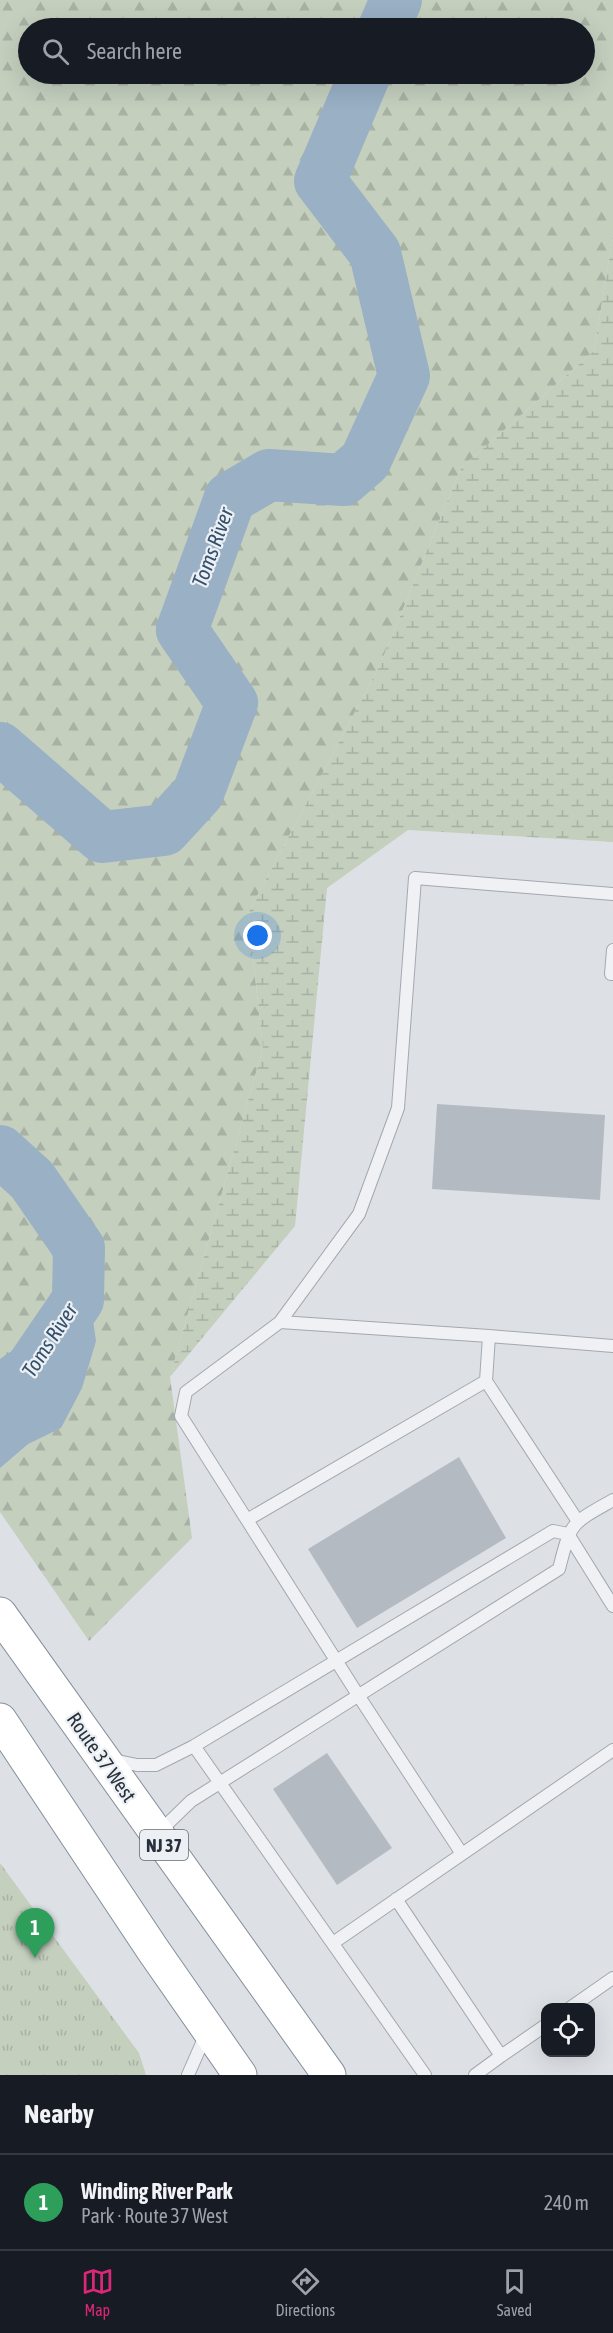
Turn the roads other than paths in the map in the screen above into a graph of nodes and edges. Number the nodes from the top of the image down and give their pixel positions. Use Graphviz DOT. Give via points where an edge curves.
graph roads {
  1 [pos="613,894"];
  2 [pos="613,950"];
  3 [pos="613,974"];
  4 [pos="280,1322"];
  5 [pos="489,1336"];
  6 [pos="613,1346"];
  7 [pos="486,1381"];
  8 [pos="613,1500"];
  9 [pos="247,1520"];
  10 [pos="577,1520"];
  11 [pos="568,1534"];
  12 [pos="613,1606"];
  13 [pos="0,1614"];
  14 [pos="335,1660"];
  15 [pos="358,1695"];
  16 [pos="0,1720"];
  17 [pos="194,1746"];
  18 [pos="613,1750"];
  19 [pos="103,1758"];
  20 [pos="220,1782"];
  21 [pos="157,1834"];
  22 [pos="462,1854"];
  23 [pos="396,1899"];
  24 [pos="333,1943"];
  25 [pos="613,1978"];
  26 [pos="576,2003"];
  27 [pos="541,2028"];
  28 [pos="208,2030"];
  29 [pos="501,2056"];
  30 [pos="188,2075"];
  31 [pos="240,2075"];
  32 [pos="329,2075"];
  33 [pos="425,2075"];
  34 [pos="475,2075"];
  1 -- 4 [label="lane" via="415,878 398,1108 359,1214"];
  2 -- 3 [label="lane"];
  4 -- 5 [label="lane"];
  4 -- 9 [label="lane" via="186,1392 181,1416"];
  5 -- 6 [label="lane"];
  5 -- 7 [label="lane"];
  7 -- 9 [label="lane"];
  7 -- 10 [label="lane"];
  8 -- 10 [label="lane"];
  9 -- 14 [label="lane"];
  10 -- 11 [label="lane"];
  11 -- 12 [label="lane"];
  11 -- 14 [label="lane" via="554,1531"];
  11 -- 15 [label="lane" via="559,1569"];
  13 -- 19 [label="highway, Route 37 West / NJ 37"];
  14 -- 15 [label="lane"];
  14 -- 17 [label="lane"];
  15 -- 20 [label="lane"];
  15 -- 22 [label="lane"];
  16 -- 28 [label="highway"];
  17 -- 19 [label="lane" via="156,1765"];
  17 -- 20 [label="lane"];
  18 -- 22 [label="lane"];
  19 -- 21 [label="highway, Route 37 West / NJ 37"];
  20 -- 21 [label="lane" via="191,1801"];
  20 -- 24 [label="lane"];
  21 -- 32 [label="highway, Route 37 West / NJ 37"];
  22 -- 23 [label="lane"];
  23 -- 24 [label="lane"];
  23 -- 29 [label="lane"];
  24 -- 33 [label="lane"];
  25 -- 26 [label="lane"];
  27 -- 29 [label="lane"];
  28 -- 30 [label="lane"];
  28 -- 31 [label="highway"];
  29 -- 34 [label="lane"];
}
